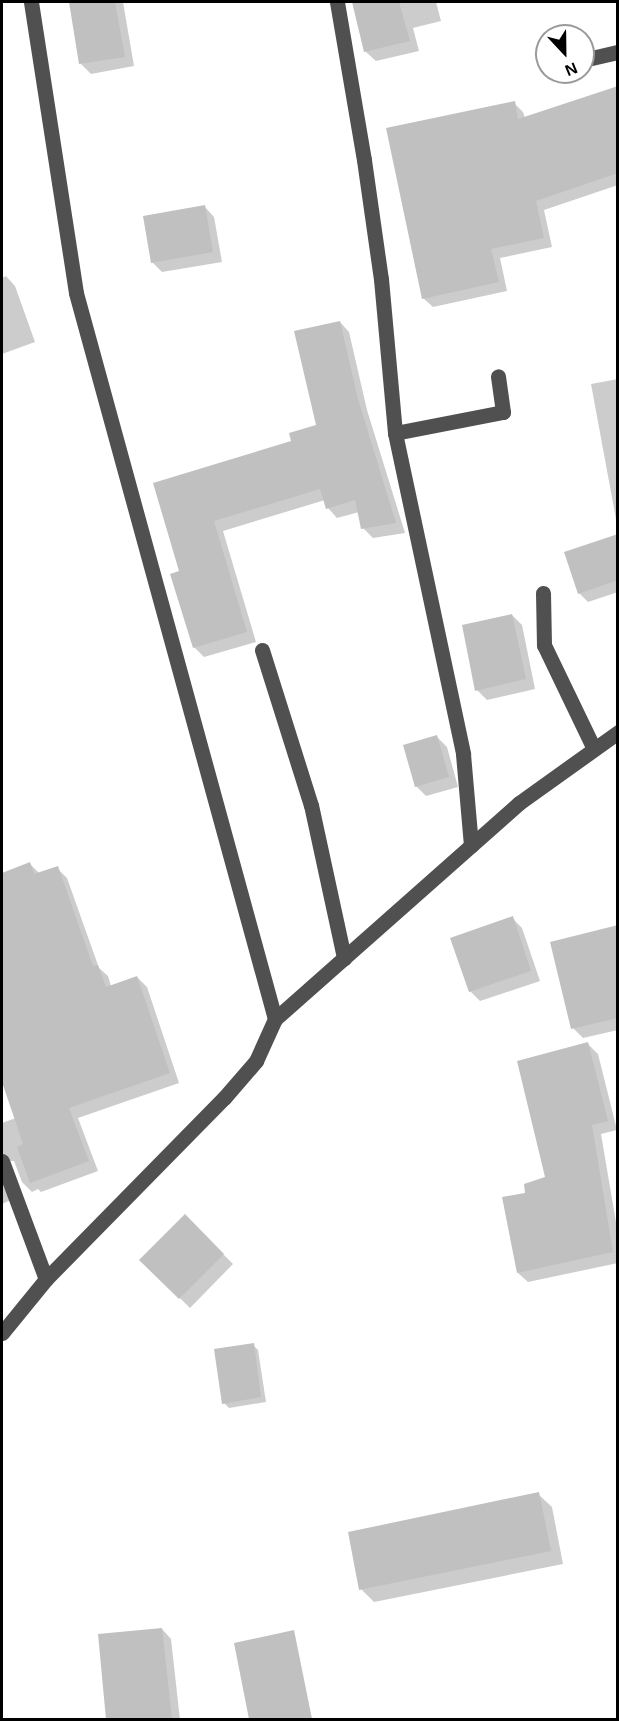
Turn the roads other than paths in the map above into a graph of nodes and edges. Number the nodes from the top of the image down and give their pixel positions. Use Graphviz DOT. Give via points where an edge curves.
graph roads {
  1 [pos="31,2"];
  2 [pos="337,2"];
  3 [pos="618,52"];
  4 [pos="595,57"];
  5 [pos="498,376"];
  6 [pos="395,433"];
  7 [pos="543,592"];
  8 [pos="262,650"];
  9 [pos="618,732"];
  10 [pos="594,749"];
  11 [pos="471,846"];
  12 [pos="344,958"];
  13 [pos="275,1019"];
  14 [pos="2,1161"];
  15 [pos="46,1279"];
  16 [pos="2,1333"];
  1 -- 13 [label="street" via="76,293"];
  2 -- 6 [label="street" via="381,279"];
  3 -- 4 [label="street"];
  5 -- 6 [label="street" via="504,412"];
  6 -- 11 [label="street" via="463,754"];
  7 -- 10 [label="street" via="544,645"];
  8 -- 12 [label="street" via="311,805"];
  9 -- 10 [label="street"];
  10 -- 11 [label="street" via="519,803"];
  11 -- 12 [label="street"];
  12 -- 13 [label="street"];
  13 -- 15 [label="street" via="256,1060 224,1098"];
  14 -- 15 [label="street"];
  15 -- 16 [label="street"];
}
